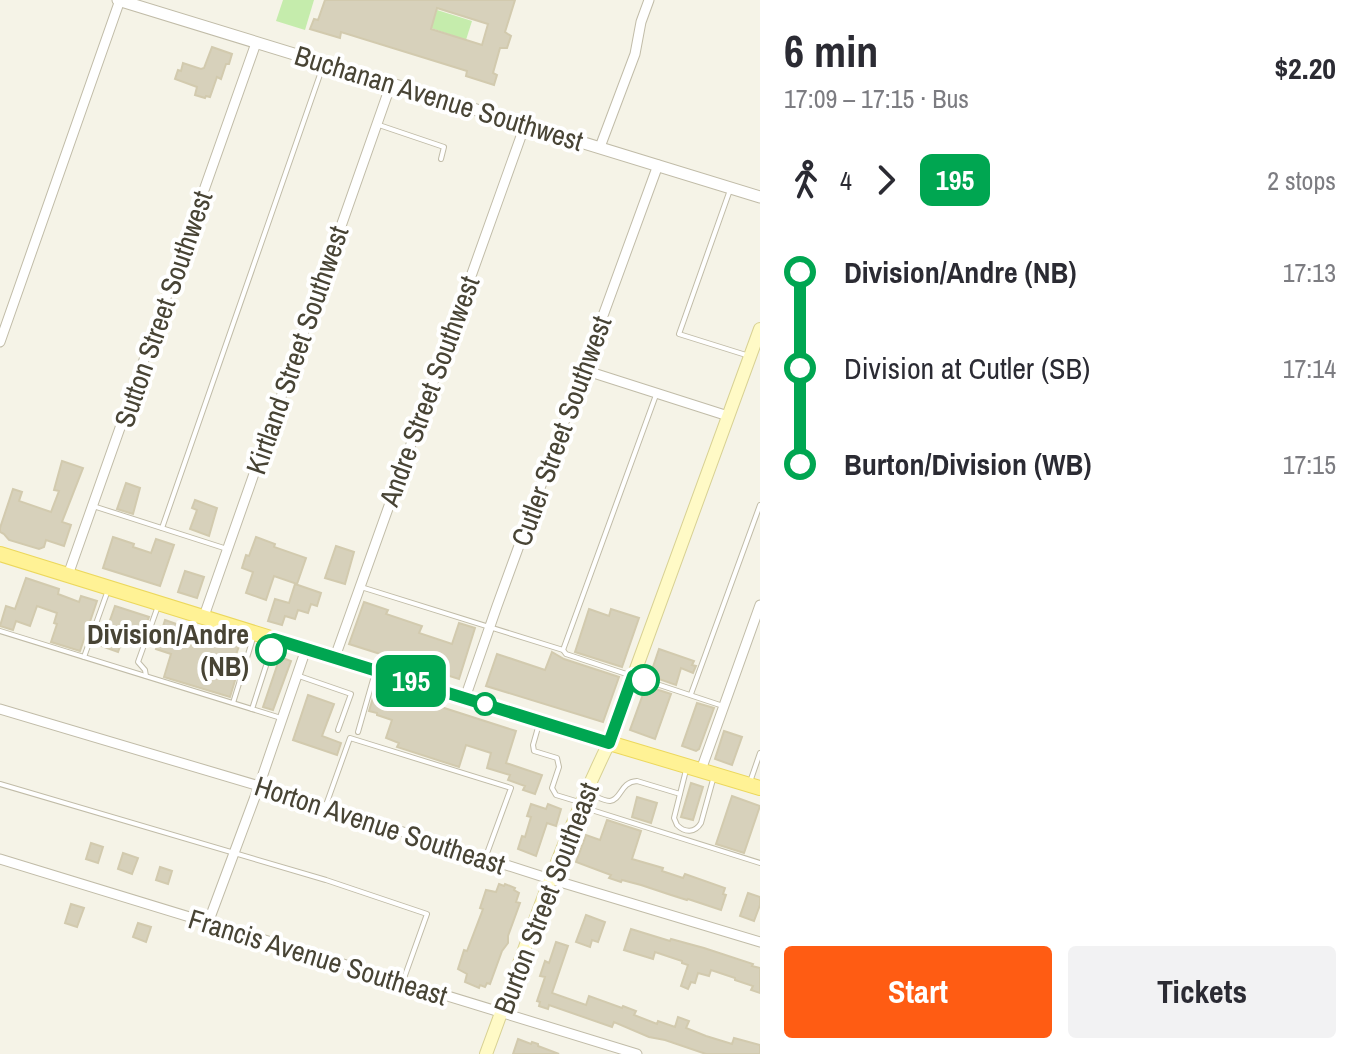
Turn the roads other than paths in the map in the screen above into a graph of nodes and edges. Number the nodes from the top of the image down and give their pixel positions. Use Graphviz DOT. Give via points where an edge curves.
graph roads {
  1 [pos="119,0"];
  2 [pos="649,0"];
  3 [pos="156,6"];
  4 [pos="256,43"];
  5 [pos="324,64"];
  6 [pos="391,84"];
  7 [pos="376,124"];
  8 [pos="525,125"];
  9 [pos="600,147"];
  10 [pos="441,159"];
  11 [pos="658,165"];
  12 [pos="731,188"];
  13 [pos="760,197"];
  14 [pos="760,329"];
  15 [pos="0,342"];
  16 [pos="750,356"];
  17 [pos="584,370"];
  18 [pos="657,393"];
  19 [pos="728,416"];
  20 [pos="760,505"];
  21 [pos="93,506"];
  22 [pos="162,528"];
  23 [pos="227,549"];
  24 [pos="1,556"];
  25 [pos="68,575"];
  26 [pos="359,587"];
  27 [pos="109,588"];
  28 [pos="159,603"];
  29 [pos="760,605"];
  30 [pos="204,616"];
  31 [pos="490,627"];
  32 [pos="0,631"];
  33 [pos="254,633"];
  34 [pos="274,639"];
  35 [pos="306,649"];
  36 [pos="563,650"];
  37 [pos="84,657"];
  38 [pos="335,657"];
  39 [pos="376,669"];
  40 [pos="297,675"];
  41 [pos="146,676"];
  42 [pos="633,676"];
  43 [pos="691,695"];
  44 [pos="465,698"];
  45 [pos="233,704"];
  46 [pos="723,706"];
  47 [pos="0,709"];
  48 [pos="252,709"];
  49 [pos="282,718"];
  50 [pos="540,721"];
  51 [pos="338,730"];
  52 [pos="358,732"];
  53 [pos="609,743"];
  54 [pos="760,753"];
  55 [pos="701,770"];
  56 [pos="0,784"];
  57 [pos="259,786"];
  58 [pos="754,786"];
  59 [pos="680,794"];
  60 [pos="582,801"];
  61 [pos="325,807"];
  62 [pos="233,854"];
  63 [pos="486,858"];
  64 [pos="0,859"];
  65 [pos="760,863"];
  66 [pos="550,879"];
  67 [pos="208,923"];
  68 [pos="760,942"];
  69 [pos="403,983"];
  70 [pos="501,1013"];
  71 [pos="486,1054"];
  72 [pos="637,1054"];
  1 -- 3 [label="street, Buchanan Avenue Southwest"];
  1 -- 15 [label="street"];
  2 -- 9 [label="street"];
  3 -- 4 [label="street, Buchanan Avenue Southwest"];
  4 -- 5 [label="street, Buchanan Avenue Southwest"];
  4 -- 21 [label="street, Sutton Street Southwest"];
  5 -- 6 [label="street, Buchanan Avenue Southwest"];
  5 -- 22 [label="lane"];
  6 -- 7 [label="street, Kirtland Street Southwest"];
  6 -- 8 [label="street, Buchanan Avenue Southwest"];
  7 -- 10 [label="lane" via="444,147"];
  7 -- 23 [label="street, Kirtland Street Southwest"];
  8 -- 9 [label="street, Buchanan Avenue Southwest"];
  8 -- 26 [label="street, Andre Street Southwest"];
  9 -- 11 [label="street, Buchanan Avenue Southwest"];
  11 -- 12 [label="street, Buchanan Avenue Southwest"];
  11 -- 17 [label="street, Cutler Street Southwest"];
  12 -- 13 [label="street, Buchanan Avenue Southwest"];
  12 -- 16 [label="lane" via="679,334"];
  14 -- 16 [label="main road, Burton Street Southeast"];
  16 -- 19 [label="main road, Burton Street Southeast"];
  17 -- 18 [label="street"];
  17 -- 31 [label="street, Cutler Street Southwest"];
  18 -- 19 [label="street"];
  18 -- 36 [label="lane"];
  19 -- 42 [label="main road, Burton Street Southeast"];
  20 -- 43 [label="lane"];
  21 -- 22 [label="lane"];
  21 -- 25 [label="street, Sutton Street Southwest"];
  22 -- 23 [label="lane"];
  23 -- 30 [label="street, Kirtland Street Southwest"];
  24 -- 25 [label="main road"];
  25 -- 27 [label="main road"];
  26 -- 31 [label="lane"];
  26 -- 38 [label="street, Andre Street Southwest"];
  27 -- 28 [label="main road"];
  27 -- 37 [label="lane"];
  28 -- 30 [label="main road"];
  28 -- 41 [label="lane" via="138,662"];
  29 -- 46 [label="street"];
  30 -- 33 [label="main road"];
  31 -- 36 [label="lane"];
  31 -- 44 [label="street, Cutler Street Southwest"];
  32 -- 37 [label="lane"];
  33 -- 34 [label="main road"];
  33 -- 45 [label="lane"];
  34 -- 35 [label="main road"];
  34 -- 48 [label="lane"];
  35 -- 38 [label="main road"];
  35 -- 40 [label="street"];
  36 -- 42 [label="lane"];
  37 -- 41 [label="lane"];
  38 -- 39 [label="main road"];
  39 -- 44 [label="main road"];
  39 -- 52 [label="lane"];
  40 -- 49 [label="street"];
  40 -- 51 [label="lane" via="351,694"];
  41 -- 45 [label="lane"];
  42 -- 43 [label="lane"];
  42 -- 53 [label="main road, Burton Street Southeast"];
  43 -- 46 [label="lane"];
  44 -- 50 [label="main road"];
  45 -- 48 [label="lane"];
  46 -- 55 [label="street"];
  47 -- 57 [label="street, Horton Avenue Southeast"];
  48 -- 49 [label="lane"];
  49 -- 57 [label="street"];
  50 -- 53 [label="main road"];
  50 -- 60 [label="lane" via="534,751 557,758 552,788 556,795"];
  53 -- 55 [label="main road"];
  53 -- 60 [label="main road, Burton Street Southeast"];
  54 -- 58 [label="lane"];
  55 -- 58 [label="main road"];
  55 -- 59 [label="lane"];
  55 -- 59 [label="lane" via="701,823 693,831 681,829 675,820"];
  56 -- 62 [label="lane"];
  57 -- 61 [label="street, Horton Avenue Southeast"];
  57 -- 62 [label="street"];
  59 -- 60 [label="lane" via="630,781 610,801"];
  60 -- 65 [label="lane"];
  60 -- 66 [label="main road, Burton Street Southeast"];
  61 -- 63 [label="street, Horton Avenue Southeast"];
  61 -- 63 [label="lane" via="350,738 511,788"];
  62 -- 67 [label="street"];
  62 -- 69 [label="lane" via="427,914"];
  63 -- 66 [label="street, Horton Avenue Southeast"];
  64 -- 67 [label="street, Francis Avenue Southeast"];
  66 -- 68 [label="street, Horton Avenue Southeast"];
  66 -- 70 [label="main road, Burton Street Southeast"];
  67 -- 69 [label="street, Francis Avenue Southeast"];
  69 -- 70 [label="street, Francis Avenue Southeast"];
  70 -- 71 [label="main road, Burton Street Southeast"];
  70 -- 72 [label="street, Francis Avenue Southeast"];
}
